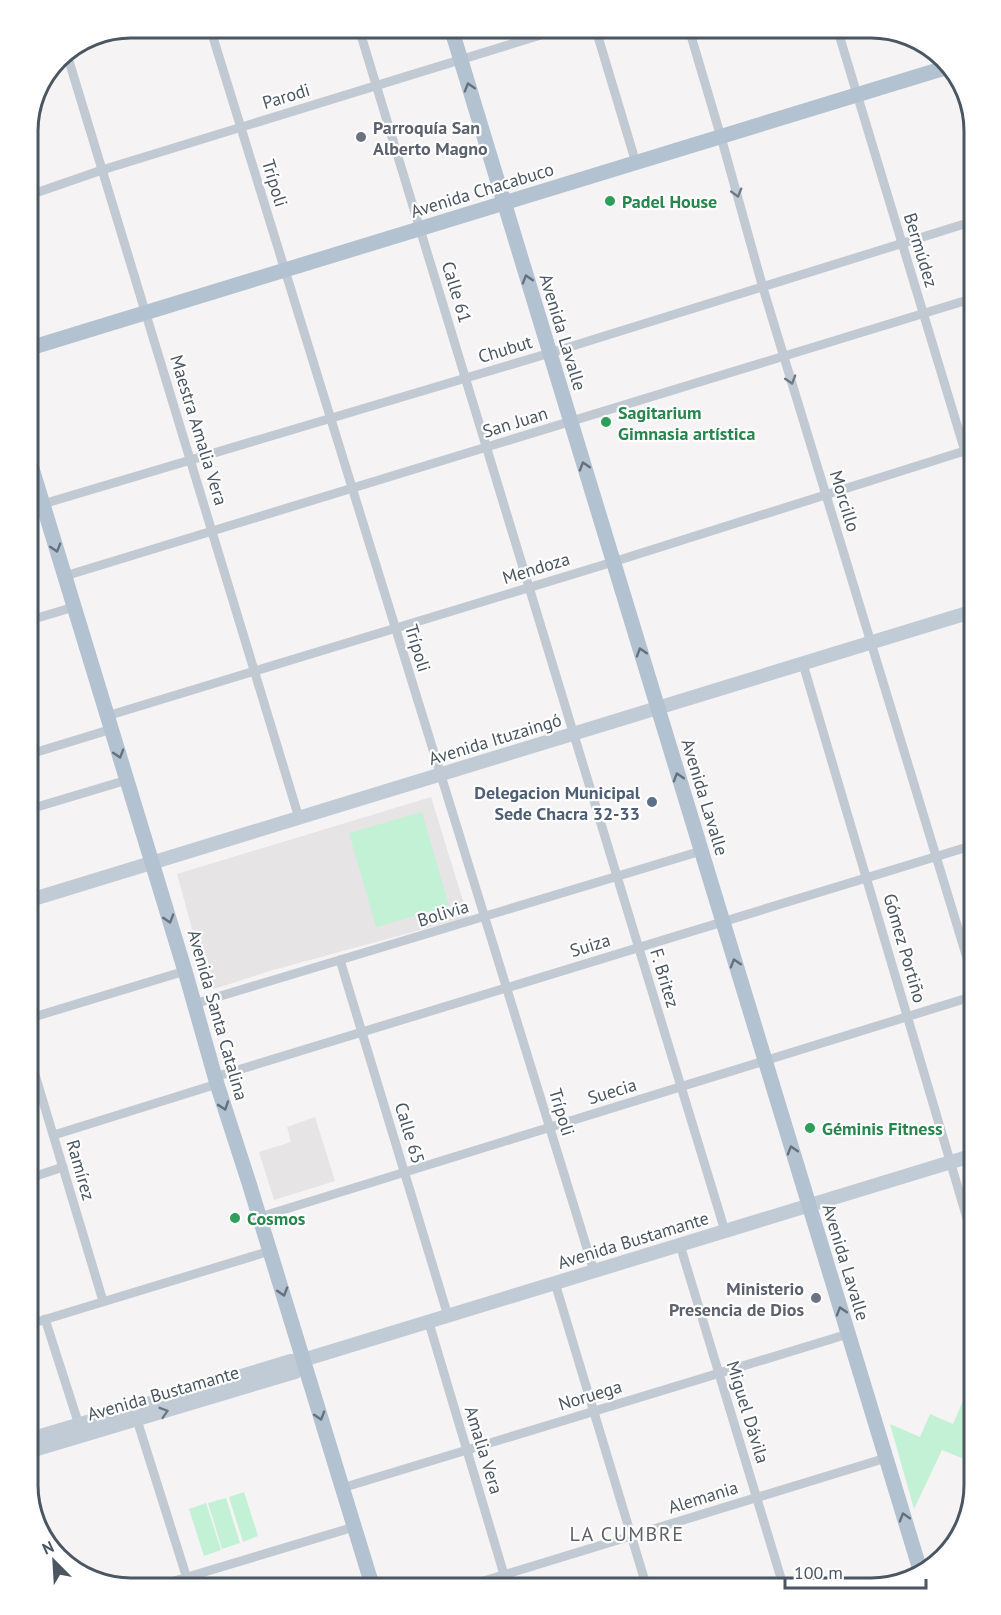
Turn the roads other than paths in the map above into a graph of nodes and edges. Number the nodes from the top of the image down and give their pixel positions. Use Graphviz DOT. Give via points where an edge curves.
graph roads {
  1 [pos="213,38"];
  2 [pos="362,38"];
  3 [pos="454,38"];
  4 [pos="521,38"];
  5 [pos="598,38"];
  6 [pos="691,38"];
  7 [pos="840,38"];
  8 [pos="460,60"];
  9 [pos="69,61"];
  10 [pos="942,70"];
  11 [pos="377,85"];
  12 [pos="857,95"];
  13 [pos="241,127"];
  14 [pos="721,137"];
  15 [pos="636,163"];
  16 [pos="102,170"];
  17 [pos="38,192"];
  18 [pos="504,203"];
  19 [pos="964,224"];
  20 [pos="420,229"];
  21 [pos="902,244"];
  22 [pos="285,270"];
  23 [pos="763,288"];
  24 [pos="964,301"];
  25 [pos="146,313"];
  26 [pos="923,313"];
  27 [pos="38,346"];
  28 [pos="550,353"];
  29 [pos="784,357"];
  30 [pos="466,378"];
  31 [pos="331,419"];
  32 [pos="571,422"];
  33 [pos="964,435"];
  34 [pos="487,448"];
  35 [pos="964,452"];
  36 [pos="191,460"];
  37 [pos="352,489"];
  38 [pos="826,495"];
  39 [pos="38,496"];
  40 [pos="43,504"];
  41 [pos="212,532"];
  42 [pos="613,562"];
  43 [pos="65,576"];
  44 [pos="529,587"];
  45 [pos="74,607"];
  46 [pos="964,614"];
  47 [pos="38,618"];
  48 [pos="395,628"];
  49 [pos="871,643"];
  50 [pos="803,664"];
  51 [pos="255,671"];
  52 [pos="658,708"];
  53 [pos="110,722"];
  54 [pos="574,734"];
  55 [pos="38,751"];
  56 [pos="440,775"];
  57 [pos="127,780"];
  58 [pos="38,807"];
  59 [pos="299,818"];
  60 [pos="964,847"];
  61 [pos="701,851"];
  62 [pos="936,856"];
  63 [pos="152,863"];
  64 [pos="867,876"];
  65 [pos="617,877"];
  66 [pos="38,898"];
  67 [pos="484,918"];
  68 [pos="723,922"];
  69 [pos="639,947"];
  70 [pos="964,948"];
  71 [pos="340,960"];
  72 [pos="185,971"];
  73 [pos="506,988"];
  74 [pos="964,999"];
  75 [pos="194,1005"];
  76 [pos="38,1016"];
  77 [pos="908,1017"];
  78 [pos="362,1032"];
  79 [pos="765,1061"];
  80 [pos="216,1081"];
  81 [pos="38,1083"];
  82 [pos="681,1087"];
  83 [pos="549,1128"];
  84 [pos="54,1135"];
  85 [pos="964,1158"];
  86 [pos="951,1162"];
  87 [pos="63,1167"];
  88 [pos="405,1173"];
  89 [pos="38,1175"];
  90 [pos="809,1206"];
  91 [pos="964,1207"];
  92 [pos="260,1218"];
  93 [pos="725,1231"];
  94 [pos="680,1245"];
  95 [pos="270,1251"];
  96 [pos="594,1271"];
  97 [pos="555,1283"];
  98 [pos="103,1301"];
  99 [pos="448,1316"];
  100 [pos="45,1319"];
  101 [pos="38,1321"];
  102 [pos="429,1323"];
  103 [pos="848,1334"];
  104 [pos="303,1360"];
  105 [pos="719,1373"];
  106 [pos="246,1381"];
  107 [pos="594,1411"];
  108 [pos="137,1420"];
  109 [pos="79,1425"];
  110 [pos="38,1437"];
  111 [pos="38,1449"];
  112 [pos="467,1450"];
  113 [pos="886,1458"];
  114 [pos="342,1488"];
  115 [pos="757,1498"];
  116 [pos="354,1527"];
  117 [pos="632,1536"];
  118 [pos="918,1564"];
  119 [pos="504,1575"];
  120 [pos="186,1576"];
  121 [pos="183,1577"];
  122 [pos="370,1577"];
  123 [pos="496,1577"];
  124 [pos="645,1578"];
  125 [pos="781,1578"];
  1 -- 13 [label="street, Trípoli"];
  2 -- 11 [label="street, Calle 61"];
  3 -- 8 [label="main road, Avenida Lavalle"];
  4 -- 8 [label="street, Parodi"];
  5 -- 15 [label="street"];
  6 -- 14 [label="street, Morcillo"];
  7 -- 12 [label="street, Bermúdez"];
  8 -- 11 [label="street, Parodi"];
  18 -- 8 [label="main road, Avenida Lavalle, one-way"];
  9 -- 16 [label="street, Maestra Amalia Vera"];
  10 -- 12 [label="main road, Avenida Chacabuco"];
  11 -- 13 [label="street, Parodi"];
  11 -- 20 [label="street, Calle 61"];
  12 -- 14 [label="main road, Avenida Chacabuco"];
  12 -- 21 [label="street, Bermúdez"];
  13 -- 16 [label="street, Parodi"];
  13 -- 22 [label="street, Trípoli"];
  14 -- 15 [label="main road, Avenida Chacabuco"];
  14 -- 23 [label="street, Morcillo, one-way"];
  15 -- 18 [label="main road, Avenida Chacabuco"];
  16 -- 17 [label="street, Parodi"];
  16 -- 25 [label="street, Maestra Amalia Vera"];
  18 -- 20 [label="main road, Avenida Chacabuco"];
  28 -- 18 [label="main road, Avenida Lavalle, one-way"];
  19 -- 21 [label="street, Chubut"];
  20 -- 22 [label="main road, Avenida Chacabuco"];
  20 -- 30 [label="street, Calle 61"];
  21 -- 23 [label="street, Chubut"];
  21 -- 26 [label="street, Bermúdez"];
  22 -- 25 [label="main road, Avenida Chacabuco"];
  22 -- 31 [label="street, Trípoli"];
  23 -- 28 [label="street, Chubut"];
  23 -- 29 [label="street, Morcillo"];
  24 -- 26 [label="street, San Juan"];
  25 -- 27 [label="main road, Avenida Chacabuco"];
  25 -- 36 [label="street, Maestra Amalia Vera"];
  26 -- 29 [label="street, San Juan"];
  26 -- 33 [label="street, Bermúdez"];
  28 -- 30 [label="street, Chubut"];
  28 -- 32 [label="main road, Avenida Lavalle"];
  29 -- 32 [label="street, San Juan"];
  29 -- 38 [label="street, Morcillo, one-way"];
  30 -- 31 [label="street, Chubut"];
  30 -- 34 [label="street, Calle 61"];
  31 -- 36 [label="street, Chubut"];
  31 -- 37 [label="street, Trípoli"];
  32 -- 34 [label="street, San Juan"];
  42 -- 32 [label="main road, Avenida Lavalle, one-way"];
  34 -- 37 [label="street, San Juan"];
  34 -- 44 [label="street, Calle 61"];
  35 -- 38 [label="street, Mendoza"];
  36 -- 40 [label="street, Chubut"];
  36 -- 41 [label="street, Maestra Amalia Vera"];
  37 -- 41 [label="street, San Juan"];
  37 -- 48 [label="street, Trípoli"];
  38 -- 42 [label="street, Mendoza"];
  38 -- 49 [label="street, Morcillo"];
  39 -- 40 [label="main road, Avenida Santa Catalina"];
  40 -- 43 [label="main road, Avenida Santa Catalina, one-way"];
  41 -- 43 [label="street, San Juan"];
  41 -- 51 [label="street, Maestra Amalia Vera"];
  42 -- 44 [label="street, Mendoza"];
  52 -- 42 [label="main road, Avenida Lavalle, one-way"];
  43 -- 45 [label="main road, Avenida Santa Catalina"];
  44 -- 48 [label="street, Mendoza"];
  44 -- 54 [label="street, Calle 61"];
  45 -- 47 [label="street"];
  45 -- 53 [label="main road, Avenida Santa Catalina"];
  46 -- 49 [label="main road, Avenida Ituzaingó"];
  48 -- 51 [label="street, Mendoza"];
  48 -- 56 [label="street, Trípoli"];
  49 -- 50 [label="main road, Avenida Ituzaingó"];
  49 -- 62 [label="street, Morcillo"];
  50 -- 52 [label="main road, Avenida Ituzaingó"];
  50 -- 64 [label="street, Gómez Portiño"];
  51 -- 53 [label="street, Mendoza"];
  51 -- 59 [label="street, Maestra Amalia Vera"];
  52 -- 54 [label="main road, Avenida Ituzaingó"];
  61 -- 52 [label="main road, Avenida Lavalle, one-way"];
  53 -- 55 [label="street, Mendoza"];
  53 -- 57 [label="main road, Avenida Santa Catalina, one-way"];
  54 -- 56 [label="main road, Avenida Ituzaingó"];
  54 -- 65 [label="street, F. Britez"];
  56 -- 59 [label="main road, Avenida Ituzaingó"];
  56 -- 67 [label="street, Trípoli"];
  57 -- 58 [label="street"];
  57 -- 63 [label="main road, Avenida Santa Catalina"];
  59 -- 63 [label="main road, Avenida Ituzaingó"];
  60 -- 62 [label="street, Suiza"];
  61 -- 65 [label="street, Bolivia"];
  61 -- 68 [label="main road, Avenida Lavalle"];
  62 -- 64 [label="street, Suiza"];
  62 -- 70 [label="street, Morcillo"];
  63 -- 66 [label="main road, Avenida Ituzaingó"];
  63 -- 72 [label="main road, Avenida Santa Catalina, one-way"];
  64 -- 68 [label="street, Suiza"];
  64 -- 77 [label="street, Gómez Portiño"];
  65 -- 67 [label="street, Bolivia"];
  65 -- 69 [label="street, F. Britez"];
  67 -- 71 [label="street, Bolivia"];
  67 -- 73 [label="street, Trípoli"];
  68 -- 69 [label="street, Suiza"];
  79 -- 68 [label="main road, Avenida Lavalle, one-way"];
  69 -- 73 [label="street, Suiza"];
  69 -- 82 [label="street, F. Britez"];
  71 -- 75 [label="street, Bolivia"];
  71 -- 78 [label="street, Calle 65"];
  72 -- 75 [label="main road, Avenida Santa Catalina"];
  72 -- 76 [label="street"];
  73 -- 78 [label="street, Suiza"];
  73 -- 83 [label="street, Trípoli"];
  74 -- 77 [label="street, Suecia"];
  75 -- 80 [label="main road, Avenida Santa Catalina"];
  77 -- 79 [label="street, Suecia"];
  77 -- 86 [label="street, Gómez Portiño"];
  78 -- 80 [label="street, Suiza"];
  78 -- 88 [label="street, Calle 65"];
  79 -- 82 [label="street, Suecia"];
  90 -- 79 [label="main road, Avenida Lavalle, one-way"];
  80 -- 84 [label="street, Suiza"];
  80 -- 92 [label="main road, Avenida Santa Catalina, one-way"];
  81 -- 84 [label="street, Ramírez"];
  82 -- 83 [label="street, Suecia"];
  82 -- 93 [label="street, F. Britez"];
  83 -- 88 [label="street, Suecia"];
  83 -- 96 [label="street, Trípoli"];
  84 -- 87 [label="street, Ramírez"];
  85 -- 86 [label="main road, Avenida Bustamante"];
  86 -- 90 [label="main road, Avenida Bustamante"];
  86 -- 91 [label="street, Gómez Portiño"];
  87 -- 89 [label="street"];
  87 -- 98 [label="street, Ramírez"];
  88 -- 92 [label="street, Suecia"];
  88 -- 99 [label="street, Calle 65"];
  90 -- 93 [label="main road, Avenida Bustamante"];
  103 -- 90 [label="main road, Avenida Lavalle, one-way"];
  92 -- 95 [label="main road, Avenida Santa Catalina"];
  93 -- 94 [label="main road, Avenida Bustamante"];
  94 -- 96 [label="main road, Avenida Bustamante"];
  94 -- 105 [label="street, Miguel Dávila"];
  95 -- 98 [label="street"];
  95 -- 104 [label="main road, Avenida Santa Catalina, one-way"];
  96 -- 97 [label="main road, Avenida Bustamante"];
  97 -- 99 [label="main road, Avenida Bustamante"];
  97 -- 107 [label="street"];
  98 -- 100 [label="street"];
  99 -- 102 [label="main road, Avenida Bustamante"];
  100 -- 101 [label="street"];
  100 -- 109 [label="street"];
  102 -- 104 [label="main road, Avenida Bustamante"];
  102 -- 112 [label="street, Amalia Vera"];
  103 -- 105 [label="street, Noruega"];
  103 -- 113 [label="main road, Avenida Lavalle"];
  104 -- 106 [label="main road, Avenida Bustamante" via="295,1372"];
  104 -- 114 [label="main road, Avenida Santa Catalina, one-way"];
  105 -- 107 [label="street, Noruega"];
  105 -- 115 [label="street, Miguel Dávila"];
  108 -- 106 [label="main road, Avenida Bustamante, one-way"];
  106 -- 109 [label="main road, Avenida Bustamante"];
  107 -- 112 [label="street, Noruega"];
  107 -- 117 [label="street"];
  108 -- 111 [label="main road, Avenida Bustamante"];
  108 -- 120 [label="street"];
  109 -- 110 [label="main road, Avenida Bustamante"];
  112 -- 114 [label="street, Noruega"];
  112 -- 119 [label="street, Amalia Vera"];
  113 -- 115 [label="street, Alemania"];
  118 -- 113 [label="main road, Avenida Lavalle, one-way"];
  114 -- 116 [label="main road, Avenida Santa Catalina"];
  115 -- 117 [label="street, Alemania"];
  115 -- 125 [label="street, Miguel Dávila"];
  116 -- 120 [label="street"];
  116 -- 122 [label="main road, Avenida Santa Catalina"];
  117 -- 119 [label="street, Alemania"];
  117 -- 124 [label="street"];
  119 -- 123 [label="street, Alemania"];
  120 -- 121 [label="street"];
}
